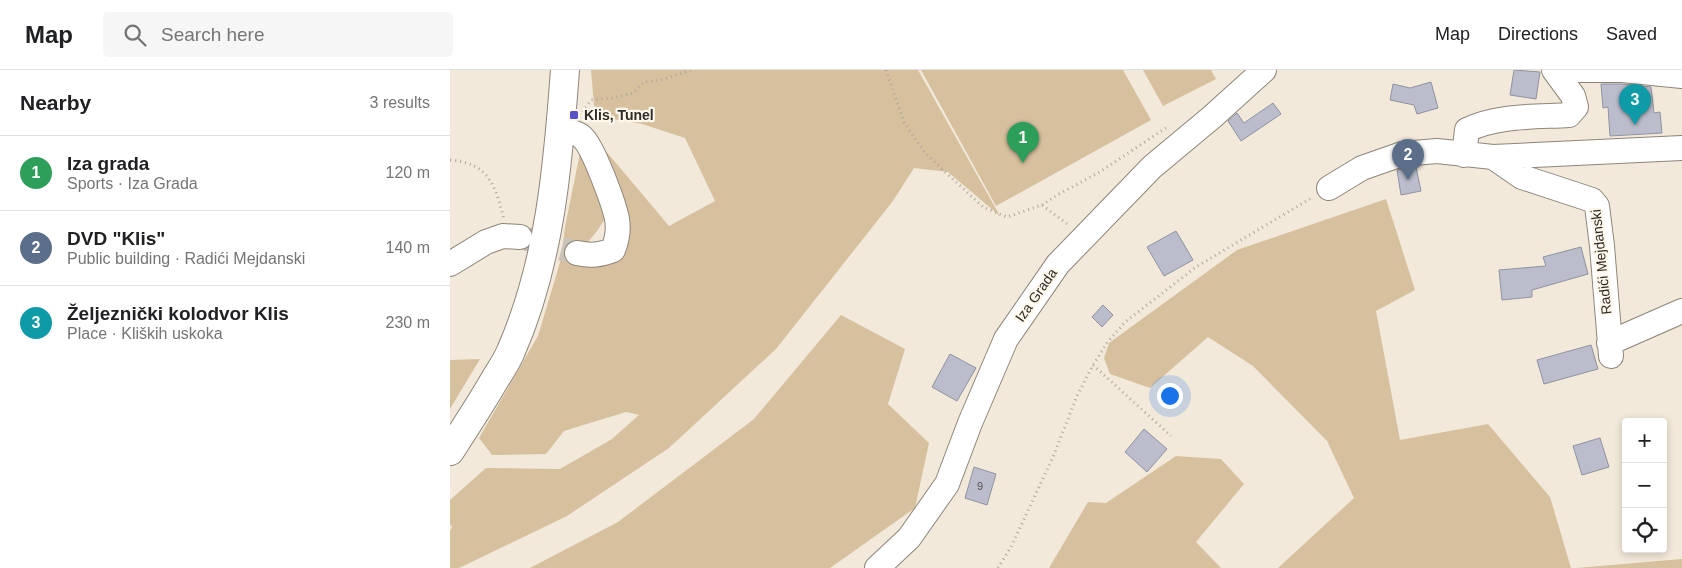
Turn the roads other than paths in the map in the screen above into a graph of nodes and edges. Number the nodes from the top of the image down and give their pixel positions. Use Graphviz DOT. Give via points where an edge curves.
graph roads {
  1 [pos="565,70"];
  2 [pos="1264,70"];
  3 [pos="1555,70"];
  4 [pos="1682,76"];
  5 [pos="567,131"];
  6 [pos="1682,148"];
  7 [pos="1464,155"];
  8 [pos="1493,158"];
  9 [pos="1329,188"];
  10 [pos="512,237"];
  11 [pos="577,252"];
  12 [pos="450,264"];
  13 [pos="1682,311"];
  14 [pos="450,451"];
  15 [pos="877,568"];
  1 -- 5 [label="main road"];
  2 -- 15 [label="street, Iza Grada" via="1152,167 1058,264 1006,339 947,484 909,538"];
  3 -- 4 [label="street" via="1622,70"];
  3 -- 7 [label="street" via="1575,102 1576,107 1569,115 1480,124 1468,130"];
  5 -- 11 [label="street" via="582,136 591,148 618,220 613,250 591,256"];
  5 -- 14 [label="main road" via="529,303 511,352"];
  6 -- 8 [label="street"];
  7 -- 8 [label="street"];
  7 -- 9 [label="street" via="1437,151 1402,154 1362,168"];
  8 -- 13 [label="street, Radići Mejdanski" via="1522,177 1592,200 1597,206 1610,349"];
  10 -- 12 [label="street" via="486,242"];
}
